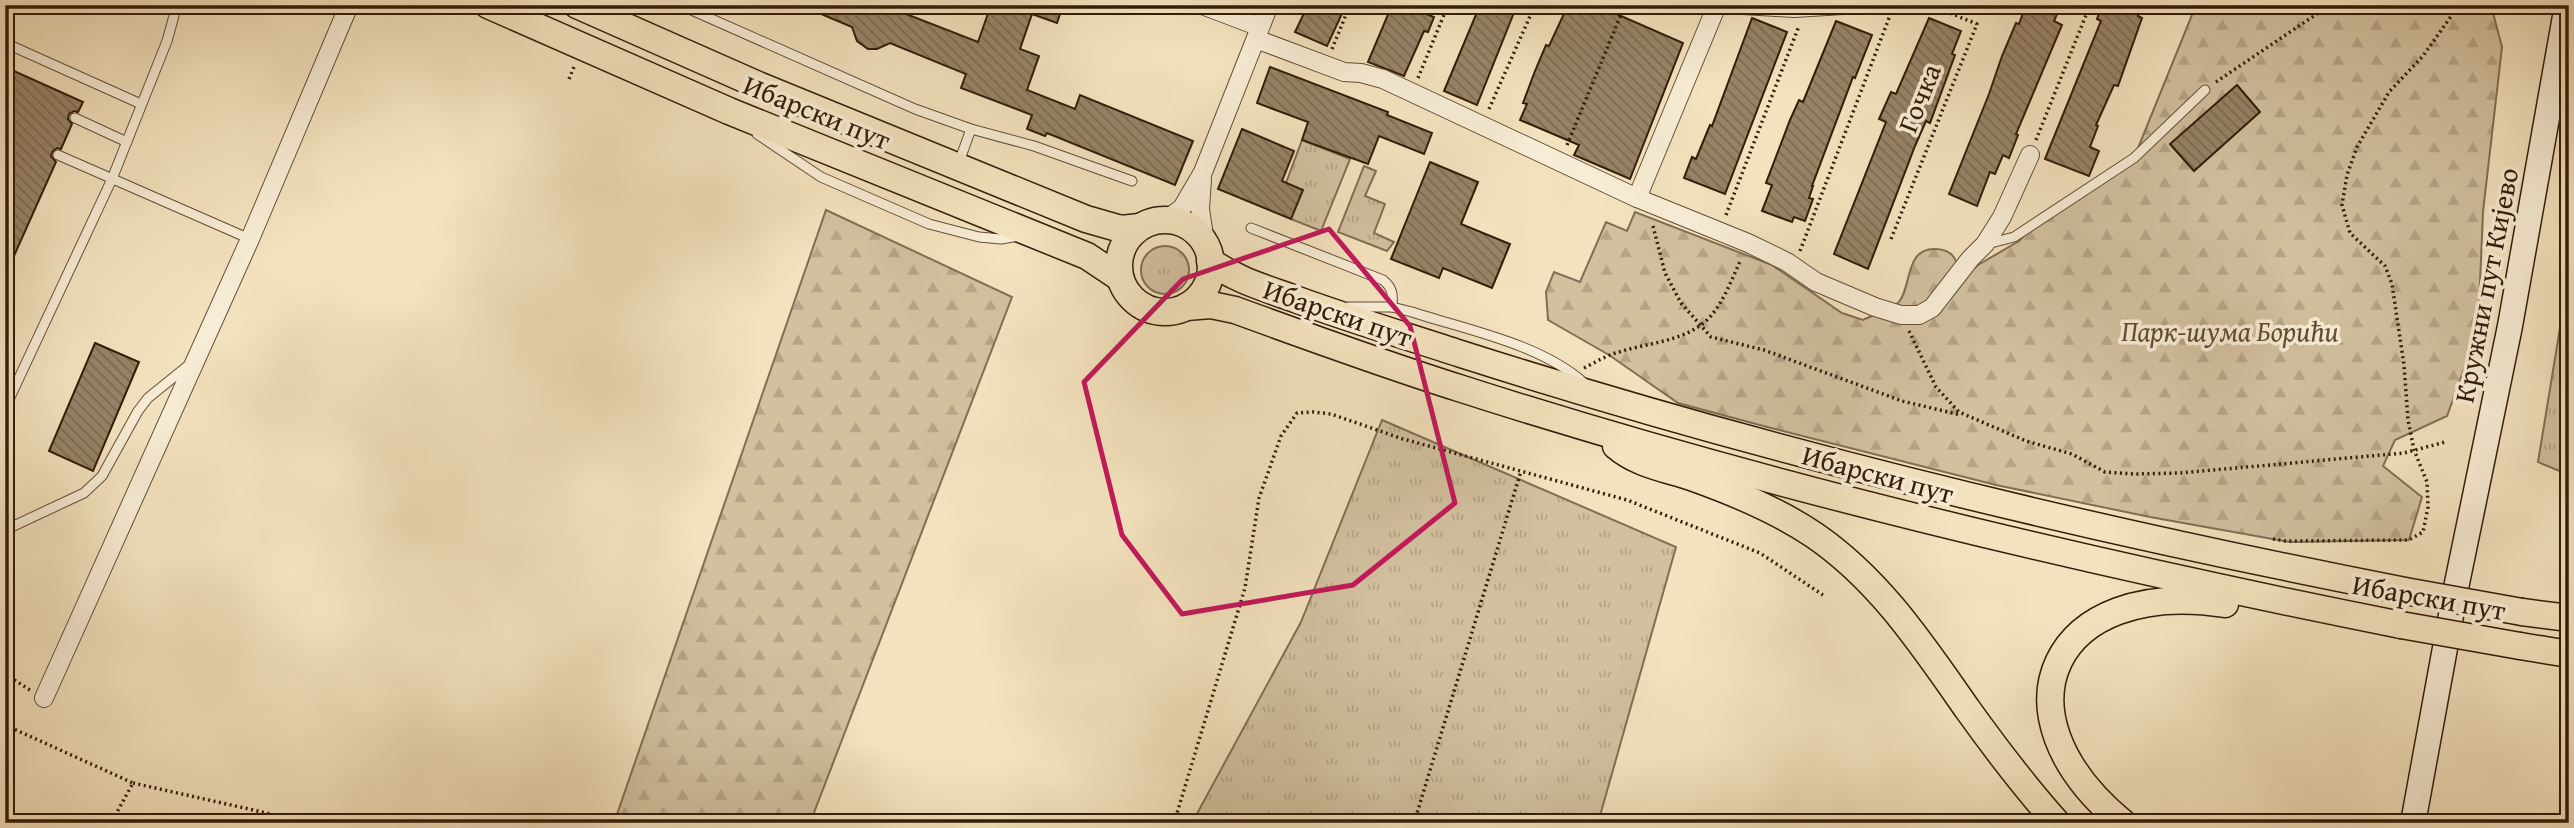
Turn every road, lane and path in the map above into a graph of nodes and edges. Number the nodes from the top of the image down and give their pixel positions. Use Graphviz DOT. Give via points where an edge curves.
graph roads {
  1 [pos="177,5"];
  2 [pos="349,5"];
  3 [pos="488,5"];
  4 [pos="577,5"];
  5 [pos="680,5"];
  6 [pos="1202,5"];
  7 [pos="1269,5"];
  8 [pos="1350,5"];
  9 [pos="1448,5"];
  10 [pos="1535,5"];
  11 [pos="1625,5"];
  12 [pos="1717,5"];
  13 [pos="1743,5"];
  14 [pos="1843,5"];
  15 [pos="1894,5"];
  16 [pos="1930,5"];
  17 [pos="2091,5"];
  18 [pos="2330,5"];
  19 [pos="2459,5"];
  20 [pos="2567,5"];
  21 [pos="1806,8"];
  22 [pos="1258,33"];
  23 [pos="5,43"];
  24 [pos="1326,65"];
  25 [pos="2205,90"];
  26 [pos="1412,93"];
  27 [pos="141,104"];
  28 [pos="75,118"];
  29 [pos="1482,126"];
  30 [pos="971,129"];
  31 [pos="127,142"];
  32 [pos="58,155"];
  33 [pos="2030,155"];
  34 [pos="1560,162"];
  35 [pos="957,167"];
  36 [pos="1203,172"];
  37 [pos="112,179"];
  38 [pos="1132,181"];
  39 [pos="1640,199"];
  40 [pos="1147,224"];
  41 [pos="1251,228"];
  42 [pos="1720,231"];
  43 [pos="250,239"];
  44 [pos="1891,239"];
  45 [pos="1748,243"];
  46 [pos="1986,244"];
  47 [pos="1207,252"];
  48 [pos="1794,266"];
  49 [pos="1120,278"];
  50 [pos="1186,307"];
  51 [pos="1392,307"];
  52 [pos="1323,309"];
  53 [pos="1901,315"];
  54 [pos="1700,325"];
  55 [pos="195,360"];
  56 [pos="1573,373"];
  57 [pos="1601,399"];
  58 [pos="5,408"];
  59 [pos="1970,417"];
  60 [pos="1599,431"];
  61 [pos="2445,442"];
  62 [pos="2414,450"];
  63 [pos="1521,471"];
  64 [pos="5,530"];
  65 [pos="2286,541"];
  66 [pos="1823,595"];
  67 [pos="2292,603"];
  68 [pos="2569,618"];
  69 [pos="2569,654"];
  70 [pos="5,674"];
  71 [pos="44,698"];
  72 [pos="5,725"];
  73 [pos="133,783"];
  74 [pos="111,823"];
  75 [pos="311,823"];
  76 [pos="1174,823"];
  77 [pos="1415,823"];
  78 [pos="2057,823"];
  79 [pos="2123,823"];
  80 [pos="2413,823"];
  1 -- 27 [label="lane"];
  2 -- 43 [label="street"];
  3 -- 49 [label="main road, Ибарски пут" via="729,111 1087,256"];
  4 -- 35 [label="main road, Ибарски пут"];
  5 -- 30 [label="lane" via="915,109"];
  6 -- 22 [label="street"];
  7 -- 22 [label="street"];
  8 -- 24 [label="path"];
  9 -- 26 [label="path"];
  10 -- 29 [label="path"];
  11 -- 34 [label="path"];
  12 -- 39 [label="street"];
  13 -- 21 [label="street"];
  14 -- 21 [label="street"];
  15 -- 48 [label="path, Гочка"];
  16 -- 44 [label="path, Гочка" via="1977,24"];
  17 -- 33 [label="path"];
  18 -- 25 [label="path"];
  19 -- 62 [label="path" via="2423,57 2389,92 2357,147 2342,205 2350,233 2385,266 2392,284"];
  20 -- 80 [label="main road, Кружни пут Кијево"];
  21 -- 42 [label="path"];
  22 -- 24 [label="street"];
  22 -- 36 [label="street"];
  23 -- 27 [label="lane"];
  24 -- 26 [label="street" via="1383,79"];
  25 -- 46 [label="lane" via="2134,158 2014,237"];
  26 -- 29 [label="street"];
  27 -- 31 [label="lane"];
  28 -- 31 [label="lane"];
  29 -- 34 [label="street"];
  30 -- 35 [label="lane"];
  30 -- 38 [label="lane"];
  31 -- 37 [label="lane"];
  32 -- 37 [label="lane"];
  33 -- 46 [label="street"];
  34 -- 39 [label="street"];
  35 -- 40 [label="main road, Ибарски пут" via="1086,219 1121,229"];
  36 -- 40 [label="street" via="1182,208"];
  36 -- 47 [label="street" via="1200,209"];
  37 -- 43 [label="lane"];
  37 -- 58 [label="lane"];
  39 -- 42 [label="street"];
  39 -- 54 [label="path" via="1656,235 1665,273"];
  40 -- 47 [label="main road" via="1166,220 1189,227"];
  40 -- 49 [label="main road" via="1132,233 1122,249"];
  41 -- 51 [label="lane" via="1383,280 1393,294"];
  42 -- 45 [label="street"];
  43 -- 55 [label="street"];
  45 -- 48 [label="street"];
  45 -- 54 [label="path" via="1729,286"];
  46 -- 53 [label="street" via="1932,308 1919,315"];
  47 -- 50 [label="main road" via="1208,283"];
  47 -- 52 [label="main road, Ибарски пут" via="1236,278"];
  48 -- 53 [label="street" via="1816,282"];
  49 -- 50 [label="main road" via="1141,306 1163,312"];
  50 -- 60 [label="main road, Ибарски пут" via="1211,305 1235,310 1458,388"];
  51 -- 52 [label="lane"];
  51 -- 56 [label="lane" via="1513,345"];
  52 -- 57 [label="main road, Ибарски пут"];
  53 -- 59 [label="path" via="1936,387 1959,412"];
  54 -- 56 [label="path" via="1684,334 1609,355"];
  54 -- 59 [label="path" via="1712,337 1764,350 1902,401"];
  55 -- 64 [label="lane" via="148,398 95,485"];
  55 -- 71 [label="street"];
  56 -- 57 [label="lane"];
  57 -- 68 [label="main road, Ибарски пут, bridge" via="1812,457 2202,551 2405,592"];
  59 -- 62 [label="path" via="2026,441 2073,454 2105,472 2264,466"];
  60 -- 67 [label="main road, Ибарски пут" via="1885,510"];
  60 -- 78 [label="main road" via="1622,451 1650,465 1766,507 1846,559 1892,605 2016,776"];
  61 -- 62 [label="path"];
  62 -- 65 [label="path" via="2427,482 2423,532 2409,540"];
  63 -- 66 [label="path" via="1628,500 1760,553"];
  63 -- 76 [label="path" via="1331,414 1297,413 1281,436 1259,498 1245,589"];
  63 -- 77 [label="path"];
  67 -- 69 [label="main road, Ибарски пут, bridge"];
  67 -- 79 [label="main road" via="2271,609 2191,600 2141,603 2097,620 2063,653 2053,677 2050,705 2063,754"];
  70 -- 71 [label="path"];
  72 -- 73 [label="path"];
  73 -- 74 [label="path"];
  73 -- 75 [label="path"];
}
